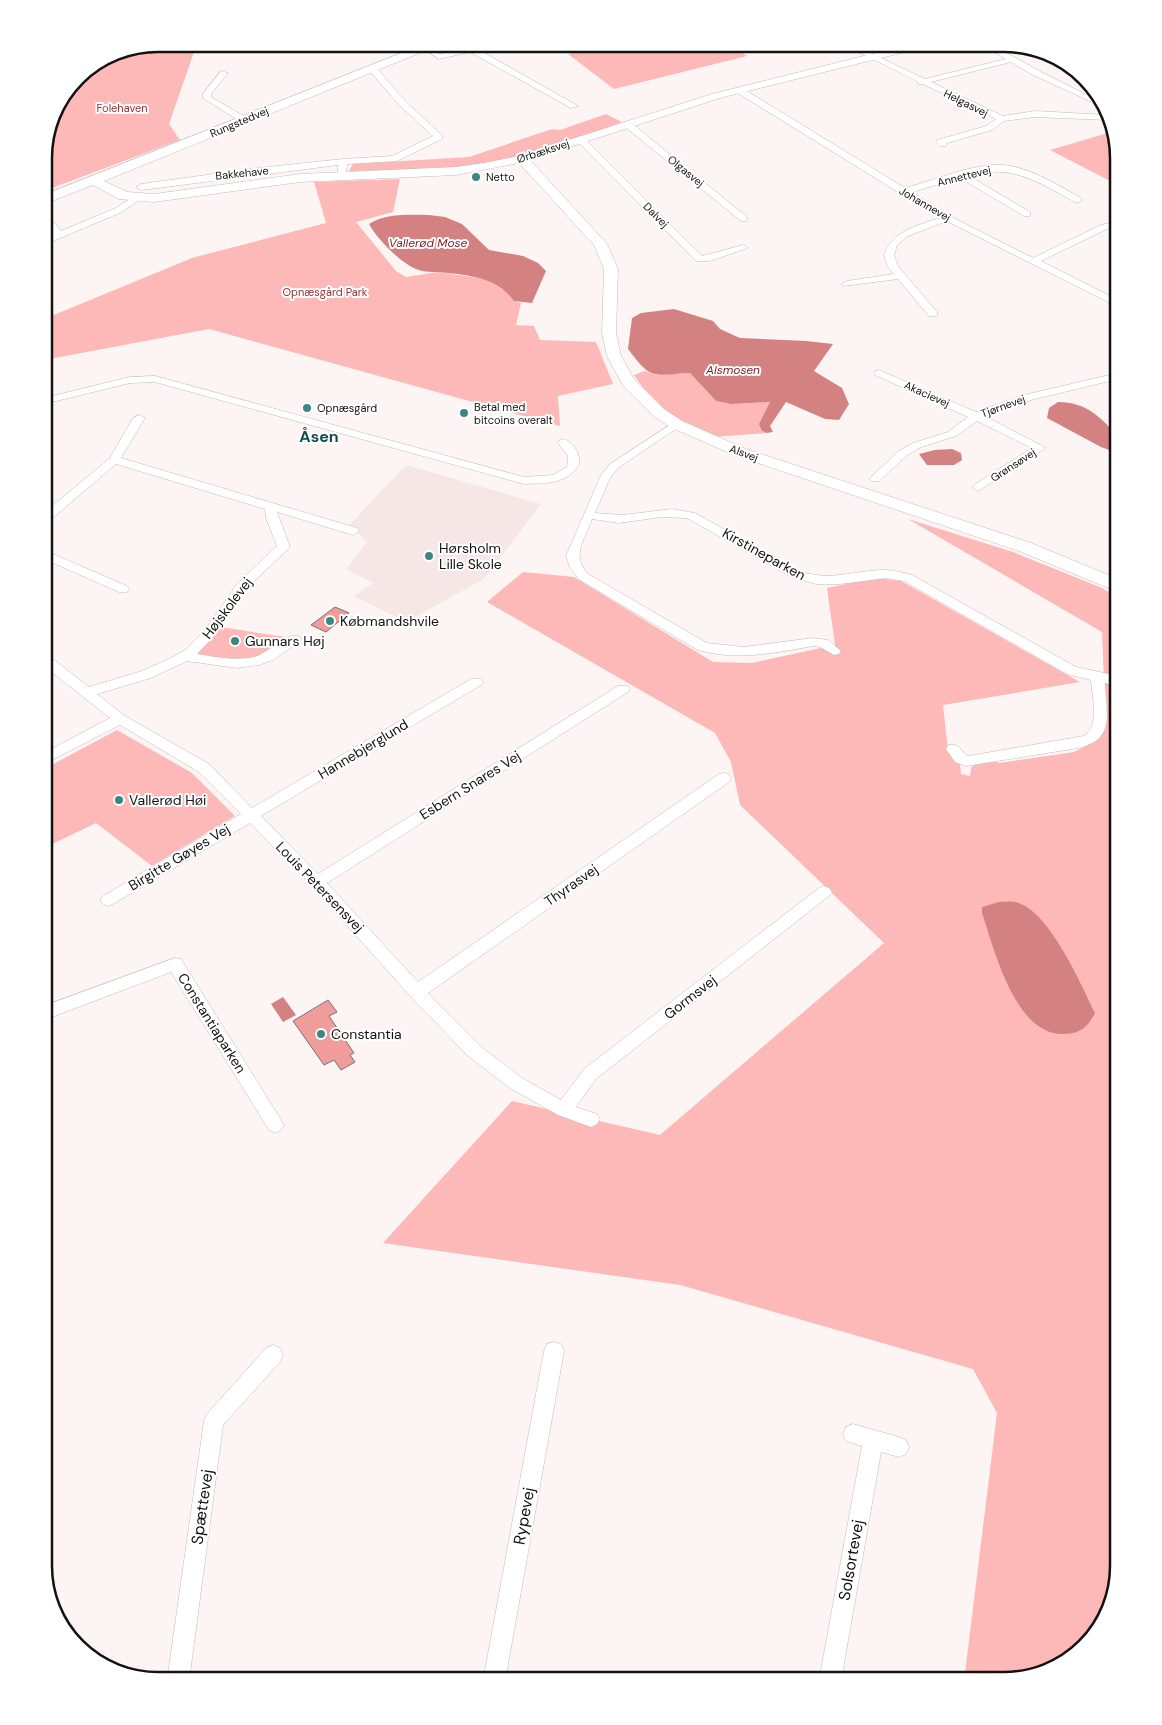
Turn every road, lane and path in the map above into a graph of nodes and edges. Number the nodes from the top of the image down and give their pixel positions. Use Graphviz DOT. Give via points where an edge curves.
graph roads {
  1 [pos="410,52"];
  2 [pos="434,52"];
  3 [pos="458,52"];
  4 [pos="477,52"];
  5 [pos="865,53"];
  6 [pos="886,53"];
  7 [pos="1000,53"];
  8 [pos="872,56"];
  9 [pos="1011,60"];
  10 [pos="372,68"];
  11 [pos="224,73"];
  12 [pos="921,82"];
  13 [pos="739,90"];
  14 [pos="1092,101"];
  15 [pos="574,106"];
  16 [pos="1101,118"];
  17 [pos="1002,119"];
  18 [pos="244,120"];
  19 [pos="627,124"];
  20 [pos="580,139"];
  21 [pos="943,144"];
  22 [pos="522,159"];
  23 [pos="342,168"];
  24 [pos="961,175"];
  25 [pos="94,181"];
  26 [pos="904,192"];
  27 [pos="138,193"];
  28 [pos="53,197"];
  29 [pos="1078,200"];
  30 [pos="1027,214"];
  31 [pos="947,218"];
  32 [pos="744,219"];
  33 [pos="53,226"];
  34 [pos="1110,226"];
  35 [pos="59,236"];
  36 [pos="53,238"];
  37 [pos="743,248"];
  38 [pos="1034,261"];
  39 [pos="901,276"];
  40 [pos="846,284"];
  41 [pos="1110,300"];
  42 [pos="933,314"];
  43 [pos="879,373"];
  44 [pos="1110,378"];
  45 [pos="53,399"];
  46 [pos="976,416"];
  47 [pos="139,418"];
  48 [pos="676,424"];
  49 [pos="563,442"];
  50 [pos="114,460"];
  51 [pos="875,479"];
  52 [pos="978,487"];
  53 [pos="271,508"];
  54 [pos="53,512"];
  55 [pos="588,515"];
  56 [pos="353,531"];
  57 [pos="53,558"];
  58 [pos="1110,582"];
  59 [pos="123,589"];
  60 [pos="294,639"];
  61 [pos="834,652"];
  62 [pos="184,656"];
  63 [pos="53,666"];
  64 [pos="1098,677"];
  65 [pos="1110,679"];
  66 [pos="476,682"];
  67 [pos="623,689"];
  68 [pos="85,693"];
  69 [pos="120,719"];
  70 [pos="953,749"];
  71 [pos="53,754"];
  72 [pos="724,778"];
  73 [pos="250,814"];
  74 [pos="317,882"];
  75 [pos="824,892"];
  76 [pos="108,900"];
  77 [pos="417,992"];
  78 [pos="52,1010"];
  79 [pos="564,1110"];
  80 [pos="590,1119"];
  81 [pos="276,1125"];
  82 [pos="554,1351"];
  83 [pos="273,1355"];
  84 [pos="899,1448"];
  85 [pos="179,1672"];
  86 [pos="496,1672"];
  87 [pos="831,1672"];
  1 -- 10 [label="street, Rungstedvej"];
  2 -- 3 [label="street" via="439,57"];
  4 -- 15 [label="street"];
  5 -- 8 [label="street, Helgasvej"];
  6 -- 8 [label="street, Ørbæksvej"];
  7 -- 9 [label="street"];
  8 -- 12 [label="street, Helgasvej"];
  8 -- 13 [label="street, Ørbæksvej"];
  9 -- 12 [label="street, Helgasvej"];
  9 -- 14 [label="street"];
  10 -- 18 [label="street, Rungstedvej"];
  10 -- 23 [label="street" via="401,102 439,137 394,159"];
  11 -- 18 [label="street" via="207,98"];
  12 -- 17 [label="street, Helgasvej"];
  13 -- 19 [label="street, Ørbæksvej"];
  13 -- 26 [label="street, Johannevej"];
  16 -- 17 [label="street" via="1035,114"];
  17 -- 21 [label="street, Helgasvej" via="989,128 940,142"];
  18 -- 25 [label="street, Rungstedvej"];
  19 -- 20 [label="street, Ørbæksvej"];
  19 -- 32 [label="street, Olgasvej"];
  20 -- 22 [label="street, Ørbæksvej"];
  20 -- 37 [label="street, Dalvej" via="699,259"];
  22 -- 23 [label="street, Ørbæksvej" via="456,171"];
  22 -- 48 [label="street, Alsvej" via="600,244 611,269 609,334 614,356 638,394"];
  23 -- 27 [label="street, Ørbæksvej" via="154,198"];
  24 -- 26 [label="street, Annettevej"];
  24 -- 29 [label="street, Annettevej" via="985,168 1014,169 1028,173"];
  24 -- 30 [label="street"];
  25 -- 27 [label="street, Ørbæksvej" via="114,192"];
  25 -- 28 [label="street, Rungstedvej"];
  26 -- 31 [label="street, Johannevej"];
  27 -- 35 [label="street" via="119,210"];
  31 -- 38 [label="street, Johannevej"];
  31 -- 39 [label="street" via="905,234 894,244 890,261"];
  33 -- 35 [label="street"];
  34 -- 38 [label="street"];
  35 -- 36 [label="street"];
  38 -- 41 [label="street, Johannevej"];
  39 -- 40 [label="street"];
  39 -- 42 [label="street"];
  43 -- 46 [label="street, Akacievej"];
  44 -- 46 [label="street, Tjørnevej" via="1028,397"];
  45 -- 49 [label="street" via="130,380 155,380 524,480 545,480 572,468 573,451"];
  46 -- 51 [label="street, Tjørnevej" via="952,434 902,453"];
  46 -- 52 [label="street, Grønsøvej" via="1040,448"];
  47 -- 50 [label="street"];
  48 -- 55 [label="street" via="614,466 605,477"];
  48 -- 58 [label="street, Alsvej" via="740,452 1025,547"];
  50 -- 53 [label="street"];
  50 -- 54 [label="street"];
  53 -- 56 [label="street"];
  53 -- 62 [label="street, Højskolevej" via="284,547 254,572 230,601 217,624 200,644"];
  55 -- 61 [label="street" via="572,556 576,568 584,577 703,647 722,652 744,652 813,642 823,643"];
  55 -- 64 [label="street, Kirstineparken" via="622,519 664,512 687,514 808,579 837,581 873,574 900,576 1072,671"];
  57 -- 59 [label="street"];
  60 -- 62 [label="street, Højskolevej" via="267,658 253,662"];
  62 -- 68 [label="street, Højskolevej" via="150,672"];
  63 -- 68 [label="street, Louis Petersensvej"];
  64 -- 65 [label="street, Kirstineparken"];
  64 -- 70 [label="street" via="1100,725 1090,739 966,768"];
  66 -- 73 [label="street, Hannebjerglund"];
  67 -- 74 [label="street, Esbern Snares Vej"];
  68 -- 69 [label="street, Louis Petersensvej"];
  69 -- 71 [label="street"];
  69 -- 73 [label="street, Louis Petersensvej" via="204,768"];
  72 -- 77 [label="street, Thyrasvej"];
  73 -- 74 [label="street, Louis Petersensvej"];
  73 -- 76 [label="street, Birgitte Gøyes Vej"];
  74 -- 77 [label="street, Louis Petersensvej"];
  75 -- 79 [label="street, Gormsvej" via="590,1074"];
  77 -- 79 [label="street, Louis Petersensvej" via="474,1050 516,1083"];
  78 -- 81 [label="street, Constantiaparken" via="175,964"];
  79 -- 80 [label="street, Louis Petersensvej"];
  82 -- 86 [label="street, Rypevej"];
  83 -- 85 [label="street, Spættevej" via="214,1421"];
  84 -- 87 [label="street, Solsortevej" via="863,1437"];
}
